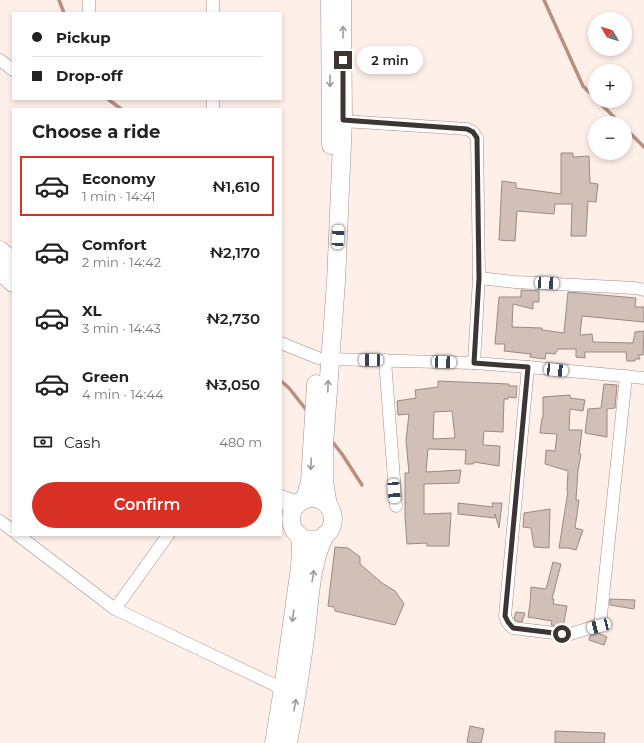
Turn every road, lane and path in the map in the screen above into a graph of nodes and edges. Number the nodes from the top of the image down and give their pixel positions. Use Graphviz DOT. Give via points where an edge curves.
graph roads {
  1 [pos="89,0"];
  2 [pos="213,0"];
  3 [pos="330,0"];
  4 [pos="342,0"];
  5 [pos="89,12"];
  6 [pos="213,12"];
  7 [pos="0,60"];
  8 [pos="12,69"];
  9 [pos="343,120"];
  10 [pos="0,250"];
  11 [pos="12,261"];
  12 [pos="0,271"];
  13 [pos="479,278"];
  14 [pos="12,282"];
  15 [pos="644,290"];
  16 [pos="282,343"];
  17 [pos="324,359"];
  18 [pos="385,360"];
  19 [pos="474,363"];
  20 [pos="528,367"];
  21 [pos="626,376"];
  22 [pos="644,378"];
  23 [pos="318,421"];
  24 [pos="294,501"];
  25 [pos="328,506"];
  26 [pos="396,506"];
  27 [pos="0,521"];
  28 [pos="291,526"];
  29 [pos="12,530"];
  30 [pos="325,535"];
  31 [pos="19,536"];
  32 [pos="167,536"];
  33 [pos="115,609"];
  34 [pos="283,689"];
  35 [pos="274,743"];
  36 [pos="288,743"];
  1 -- 5 [label="street"];
  2 -- 6 [label="street"];
  3 -- 17 [label="main road, one-way" via="331,182"];
  9 -- 4 [label="main road, one-way"];
  7 -- 8 [label="street"];
  9 -- 13 [label="street" via="467,129 473,132 477,138"];
  9 -- 17 [label="main road" via="336,282"];
  10 -- 11 [label="main road"];
  12 -- 14 [label="main road"];
  13 -- 15 [label="street"];
  13 -- 19 [label="street"];
  16 -- 17 [label="street"];
  17 -- 18 [label="street"];
  17 -- 23 [label="main road"];
  18 -- 19 [label="street"];
  18 -- 26 [label="street"];
  19 -- 20 [label="street"];
  20 -- 21 [label="street"];
  20 -- 21 [label="street" via="505,616 513,628 567,635 600,626"];
  21 -- 22 [label="street"];
  23 -- 24 [label="main road, one-way" via="310,482"];
  23 -- 25 [label="main road" via="324,444 324,481"];
  24 -- 25 [label="main road" via="315,498"];
  24 -- 28 [label="main road"];
  25 -- 30 [label="main road" via="333,518"];
  27 -- 29 [label="street"];
  28 -- 30 [label="main road" via="312,540"];
  28 -- 34 [label="main road, one-way" via="301,548"];
  36 -- 30 [label="main road, one-way" via="313,572"];
  31 -- 33 [label="street"];
  32 -- 33 [label="street"];
  33 -- 34 [label="street"];
  34 -- 35 [label="main road"];
}
